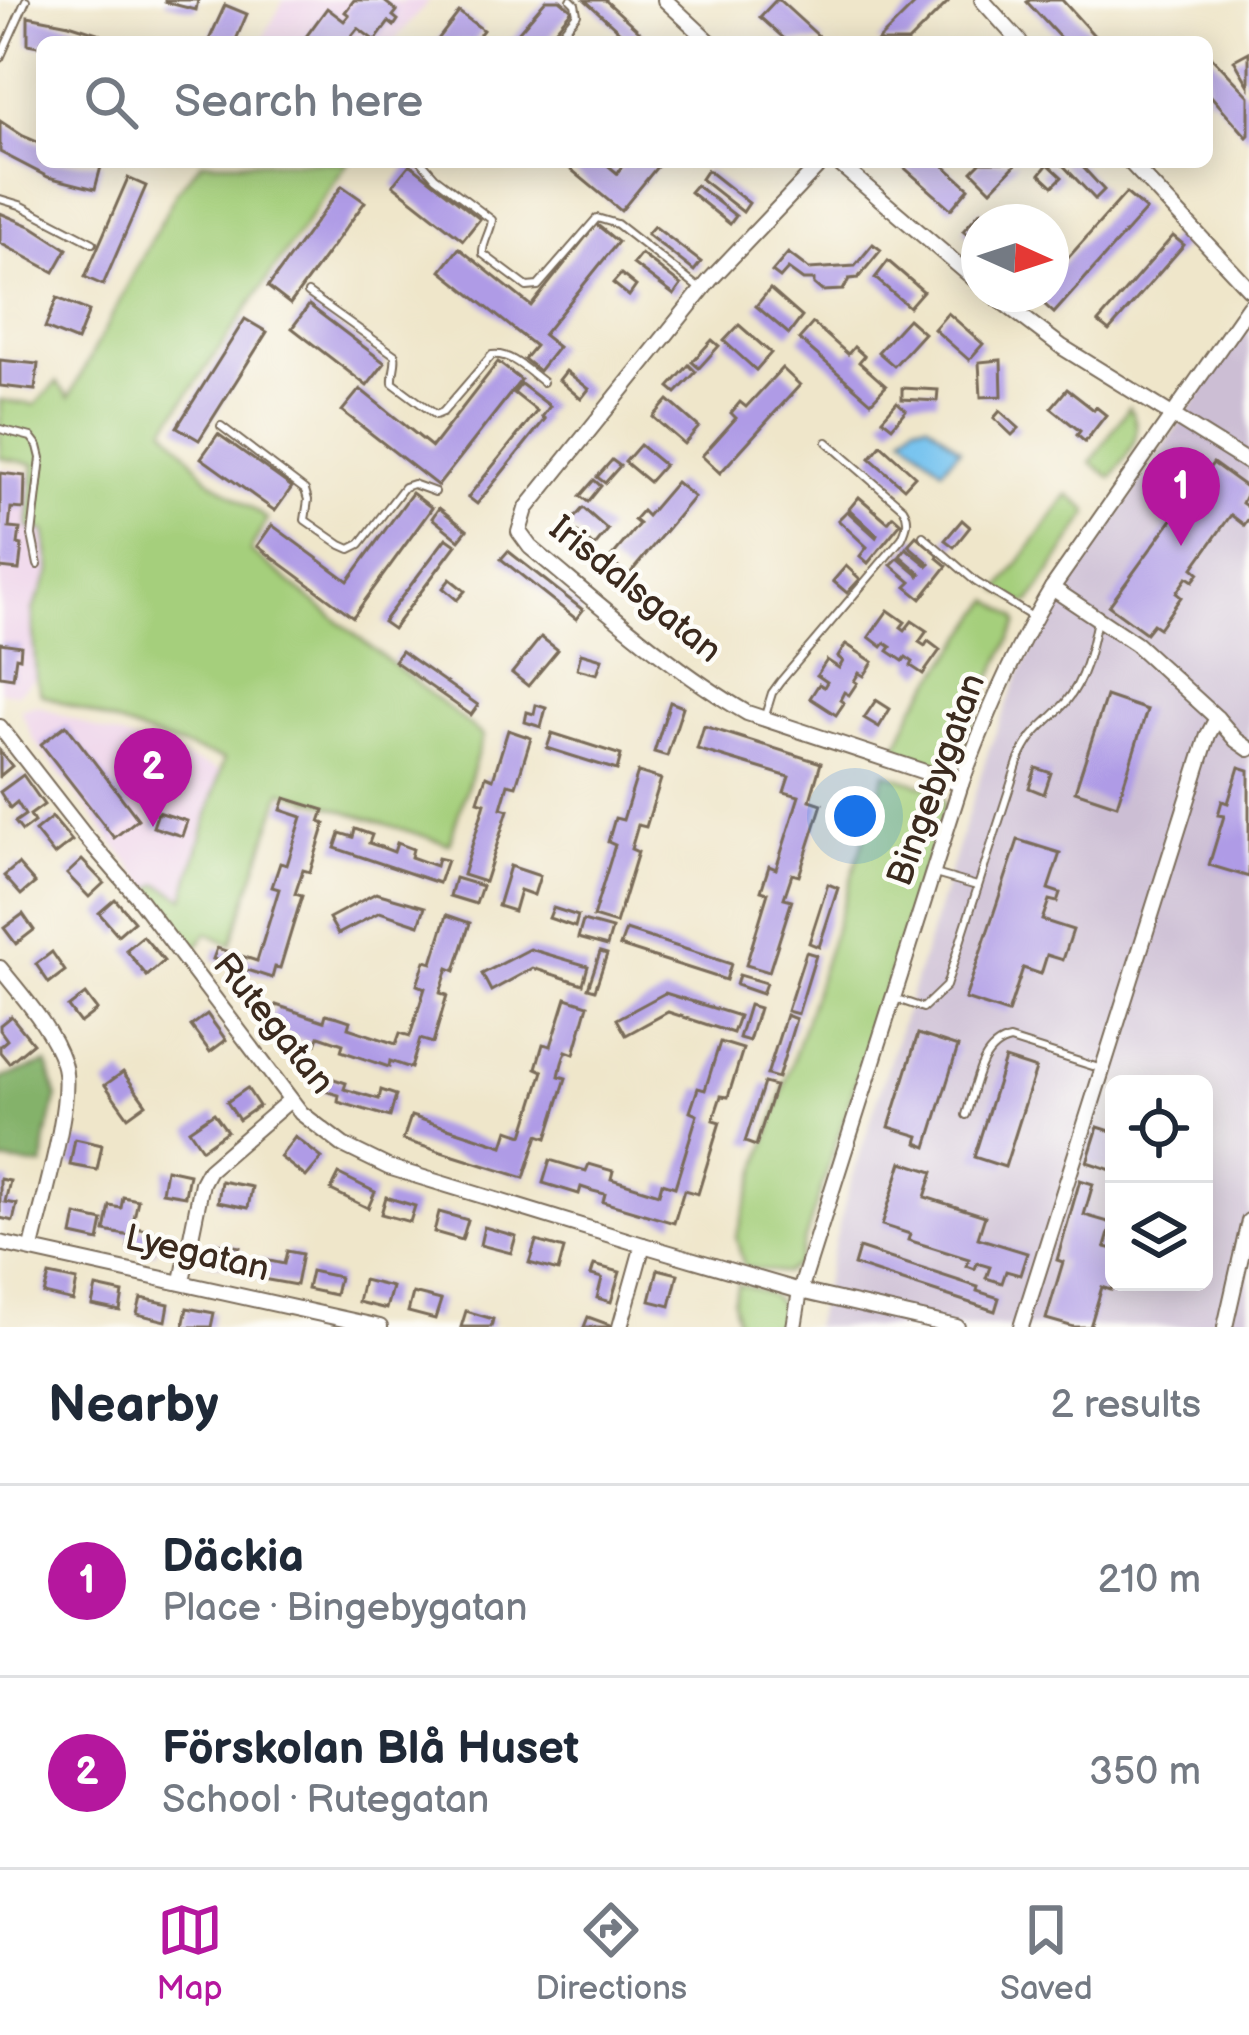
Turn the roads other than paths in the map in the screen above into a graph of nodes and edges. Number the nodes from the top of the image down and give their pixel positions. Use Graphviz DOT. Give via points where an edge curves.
graph roads {
  1 [pos="26,0"];
  2 [pos="571,0"];
  3 [pos="665,0"];
  4 [pos="982,0"];
  5 [pos="559,36"];
  6 [pos="703,36"];
  7 [pos="1015,36"];
  8 [pos="0,58"];
  9 [pos="427,168"];
  10 [pos="816,168"];
  11 [pos="844,168"];
  12 [pos="1136,168"];
  13 [pos="0,199"];
  14 [pos="93,243"];
  15 [pos="961,268"];
  16 [pos="1249,289"];
  17 [pos="702,290"];
  18 [pos="308,293"];
  19 [pos="1249,306"];
  20 [pos="1016,312"];
  21 [pos="543,382"];
  22 [pos="1172,414"];
  23 [pos="221,426"];
  24 [pos="0,429"];
  25 [pos="827,442"];
  26 [pos="1249,463"];
  27 [pos="434,492"];
  28 [pos="923,536"];
  29 [pos="38,565"];
  30 [pos="1052,588"];
  31 [pos="1097,617"];
  32 [pos="1034,618"];
  33 [pos="1217,718"];
  34 [pos="764,720"];
  35 [pos="0,727"];
  36 [pos="1249,749"];
  37 [pos="961,784"];
  38 [pos="933,874"];
  39 [pos="977,886"];
  40 [pos="0,968"];
  41 [pos="894,998"];
  42 [pos="1102,1069"];
  43 [pos="290,1100"];
  44 [pos="966,1115"];
  45 [pos="1249,1221"];
  46 [pos="0,1243"];
  47 [pos="643,1245"];
  48 [pos="32,1248"];
  49 [pos="182,1281"];
  50 [pos="800,1291"];
  51 [pos="380,1327"];
  52 [pos="620,1327"];
  53 [pos="794,1327"];
  54 [pos="957,1327"];
  55 [pos="1021,1327"];
  56 [pos="1226,1327"];
  1 -- 8 [label="lane"];
  2 -- 5 [label="lane" via="577,14"];
  3 -- 6 [label="street"];
  4 -- 7 [label="street"];
  9 -- 17 [label="lane" via="492,220 483,254 527,287 538,286 598,218"];
  10 -- 17 [label="street, Irisdalsgatan"];
  11 -- 15 [label="street"];
  12 -- 16 [label="street"];
  13 -- 14 [label="lane"];
  17 -- 34 [label="street, Irisdalsgatan" via="526,509 519,532 722,699"];
  18 -- 21 [label="lane" via="395,355 393,383 436,415 492,355 507,356"];
  19 -- 22 [label="street, Bingebygatan"];
  20 -- 22 [label="street"];
  22 -- 26 [label="street"];
  22 -- 30 [label="street, Bingebygatan"];
  23 -- 27 [label="lane" via="305,490 305,520 350,549 404,488"];
  24 -- 29 [label="lane" via="31,437 40,453 32,535"];
  25 -- 34 [label="lane" via="903,508 907,527 780,682"];
  28 -- 32 [label="lane"];
  30 -- 31 [label="street"];
  30 -- 32 [label="street, Bingebygatan"];
  31 -- 33 [label="street"];
  31 -- 39 [label="lane" via="1068,700 1028,738"];
  32 -- 37 [label="street, Bingebygatan"];
  33 -- 36 [label="street"];
  33 -- 42 [label="street"];
  34 -- 37 [label="street, Irisdalsgatan"];
  35 -- 43 [label="street, Rutegatan"];
  37 -- 38 [label="street, Bingebygatan"];
  38 -- 39 [label="lane"];
  38 -- 41 [label="street, Bingebygatan"];
  39 -- 41 [label="lane" via="946,986 922,1008"];
  40 -- 48 [label="street" via="56,1046 67,1084"];
  41 -- 50 [label="street, Bingebygatan"];
  42 -- 44 [label="lane" via="998,1042"];
  42 -- 55 [label="street"];
  43 -- 47 [label="street, Rutegatan" via="330,1135 388,1167"];
  43 -- 49 [label="street" via="208,1171"];
  45 -- 56 [label="street"];
  46 -- 48 [label="street, Lyegatan"];
  47 -- 50 [label="street, Rutegatan"];
  47 -- 52 [label="street"];
  48 -- 49 [label="street, Lyegatan"];
  49 -- 51 [label="street, Lyegatan"];
  50 -- 53 [label="street, Bingebygatan"];
  50 -- 54 [label="street, Rutegatan"];
}
